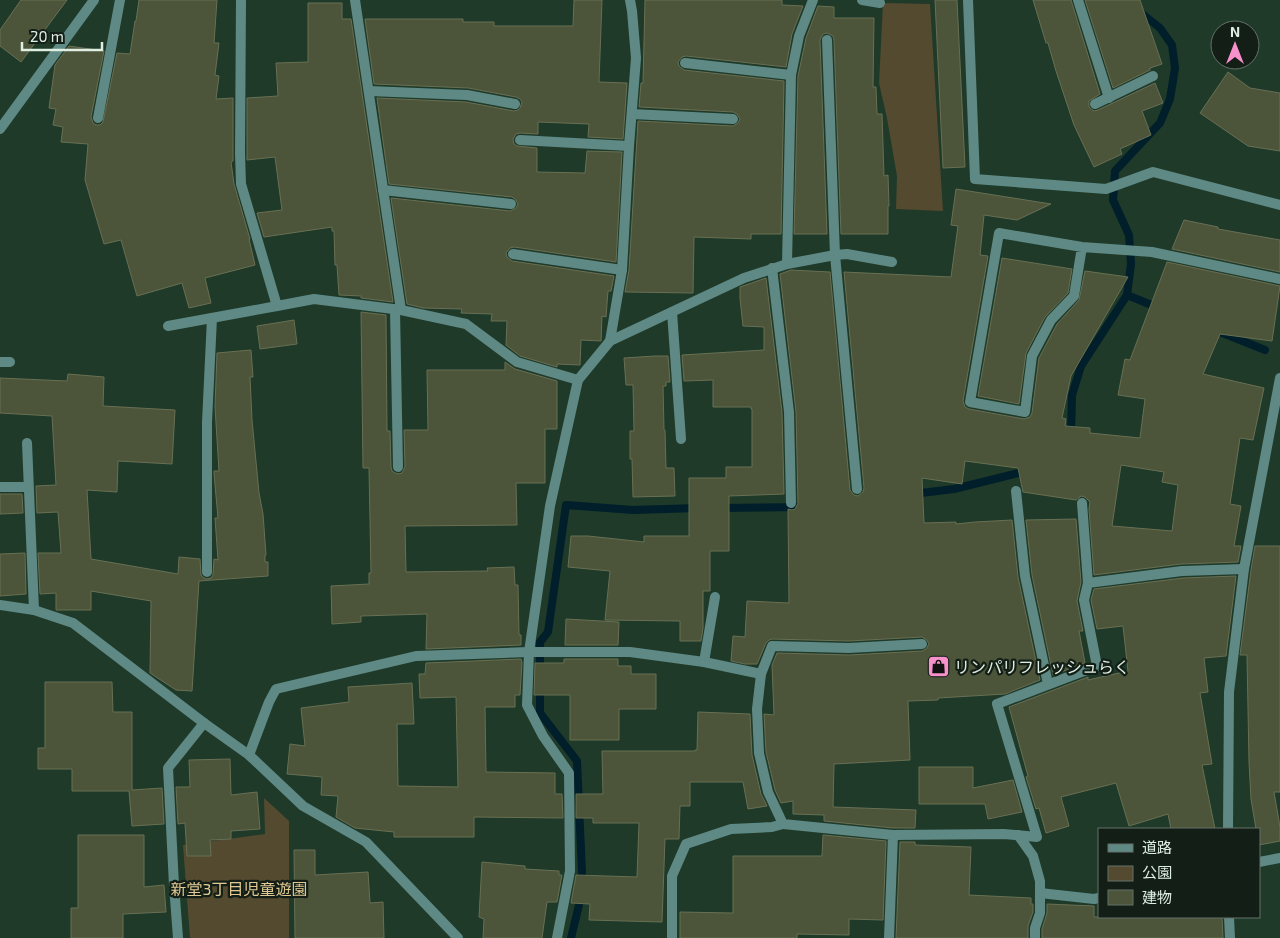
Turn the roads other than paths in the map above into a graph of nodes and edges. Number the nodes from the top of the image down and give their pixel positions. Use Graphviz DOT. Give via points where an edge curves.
graph roads {
  1 [pos="94,0"];
  2 [pos="120,0"];
  3 [pos="241,0"];
  4 [pos="355,0"];
  5 [pos="630,0"];
  6 [pos="813,0"];
  7 [pos="862,0"];
  8 [pos="968,0"];
  9 [pos="1078,0"];
  10 [pos="880,3"];
  11 [pos="827,40"];
  12 [pos="685,63"];
  13 [pos="791,75"];
  14 [pos="1152,76"];
  15 [pos="369,91"];
  16 [pos="1109,98"];
  17 [pos="515,104"];
  18 [pos="1095,104"];
  19 [pos="632,114"];
  20 [pos="98,118"];
  21 [pos="734,119"];
  22 [pos="0,129"];
  23 [pos="520,140"];
  24 [pos="629,146"];
  25 [pos="383,190"];
  26 [pos="510,204"];
  27 [pos="1280,206"];
  28 [pos="1082,247"];
  29 [pos="514,254"];
  30 [pos="835,255"];
  31 [pos="892,262"];
  32 [pos="787,264"];
  33 [pos="772,268"];
  34 [pos="622,270"];
  35 [pos="1280,280"];
  36 [pos="277,306"];
  37 [pos="398,310"];
  38 [pos="672,312"];
  39 [pos="212,318"];
  40 [pos="168,326"];
  41 [pos="610,341"];
  42 [pos="1280,378"];
  43 [pos="578,380"];
  44 [pos="681,440"];
  45 [pos="27,444"];
  46 [pos="398,467"];
  47 [pos="0,487"];
  48 [pos="28,487"];
  49 [pos="857,489"];
  50 [pos="1016,491"];
  51 [pos="791,503"];
  52 [pos="1082,503"];
  53 [pos="1244,569"];
  54 [pos="207,572"];
  55 [pos="1088,583"];
  56 [pos="715,597"];
  57 [pos="0,604"];
  58 [pos="34,610"];
  59 [pos="922,644"];
  60 [pos="530,652"];
  61 [pos="704,662"];
  62 [pos="761,674"];
  63 [pos="1048,684"];
  64 [pos="204,723"];
  65 [pos="250,755"];
  66 [pos="783,824"];
  67 [pos="1228,828"];
  68 [pos="893,835"];
  69 [pos="1018,835"];
  70 [pos="1280,858"];
  71 [pos="1260,862"];
  72 [pos="1040,893"];
  73 [pos="1098,898"];
  74 [pos="1230,918"];
  75 [pos="178,938"];
  76 [pos="458,938"];
  77 [pos="557,938"];
  78 [pos="672,938"];
  79 [pos="889,938"];
  80 [pos="1035,938"];
  81 [pos="1230,938"];
  1 -- 22 [label="street"];
  2 -- 20 [label="street"];
  3 -- 36 [label="street" via="241,184"];
  4 -- 15 [label="street"];
  5 -- 19 [label="street" via="636,58"];
  6 -- 13 [label="street"];
  7 -- 10 [label="street"];
  8 -- 27 [label="street" via="976,179 1106,189 1152,172"];
  9 -- 16 [label="street"];
  11 -- 30 [label="street"];
  12 -- 13 [label="street"];
  13 -- 32 [label="street"];
  14 -- 16 [label="street"];
  15 -- 17 [label="street" via="466,95"];
  15 -- 25 [label="street"];
  16 -- 18 [label="street"];
  19 -- 21 [label="street"];
  19 -- 24 [label="street"];
  23 -- 24 [label="street"];
  24 -- 34 [label="street"];
  25 -- 26 [label="street"];
  25 -- 37 [label="street"];
  28 -- 28 [label="street" via="1074,296 1051,320 1032,356 1025,412 970,402 999,233"];
  28 -- 35 [label="street" via="1143,250"];
  29 -- 34 [label="street"];
  30 -- 31 [label="street"];
  30 -- 32 [label="street"];
  30 -- 49 [label="street"];
  32 -- 33 [label="street"];
  33 -- 38 [label="street"];
  33 -- 51 [label="street" via="789,412"];
  34 -- 41 [label="street"];
  36 -- 37 [label="street" via="314,299"];
  36 -- 39 [label="street"];
  37 -- 43 [label="street" via="466,324 517,362"];
  37 -- 46 [label="street"];
  38 -- 41 [label="street"];
  38 -- 44 [label="street"];
  39 -- 40 [label="street"];
  39 -- 54 [label="street" via="207,422"];
  41 -- 43 [label="street"];
  42 -- 53 [label="street"];
  43 -- 60 [label="street" via="550,506"];
  45 -- 48 [label="street"];
  47 -- 48 [label="street"];
  48 -- 58 [label="street"];
  50 -- 63 [label="street" via="1025,576"];
  52 -- 55 [label="street"];
  53 -- 55 [label="street" via="1182,571"];
  53 -- 67 [label="street" via="1229,692"];
  55 -- 63 [label="street" via="1084,600 1097,666"];
  56 -- 61 [label="street"];
  57 -- 58 [label="street"];
  58 -- 64 [label="street" via="73,623"];
  59 -- 62 [label="street" via="849,648 772,646"];
  60 -- 61 [label="street" via="630,652"];
  60 -- 65 [label="street" via="416,656 276,689"];
  60 -- 77 [label="street" via="527,705 543,736 569,773 570,871"];
  61 -- 62 [label="street"];
  62 -- 66 [label="street" via="757,709 759,753 768,792"];
  63 -- 69 [label="street" via="997,704 1037,837"];
  64 -- 65 [label="street"];
  64 -- 75 [label="street" via="168,768"];
  65 -- 76 [label="street" via="303,806 366,842"];
  66 -- 68 [label="street"];
  66 -- 78 [label="street" via="730,829 686,844 672,876"];
  68 -- 69 [label="street"];
  68 -- 79 [label="street"];
  69 -- 72 [label="street" via="1033,856"];
  70 -- 71 [label="street"];
  72 -- 73 [label="street"];
  72 -- 80 [label="street"];
  74 -- 81 [label="street"];
}
